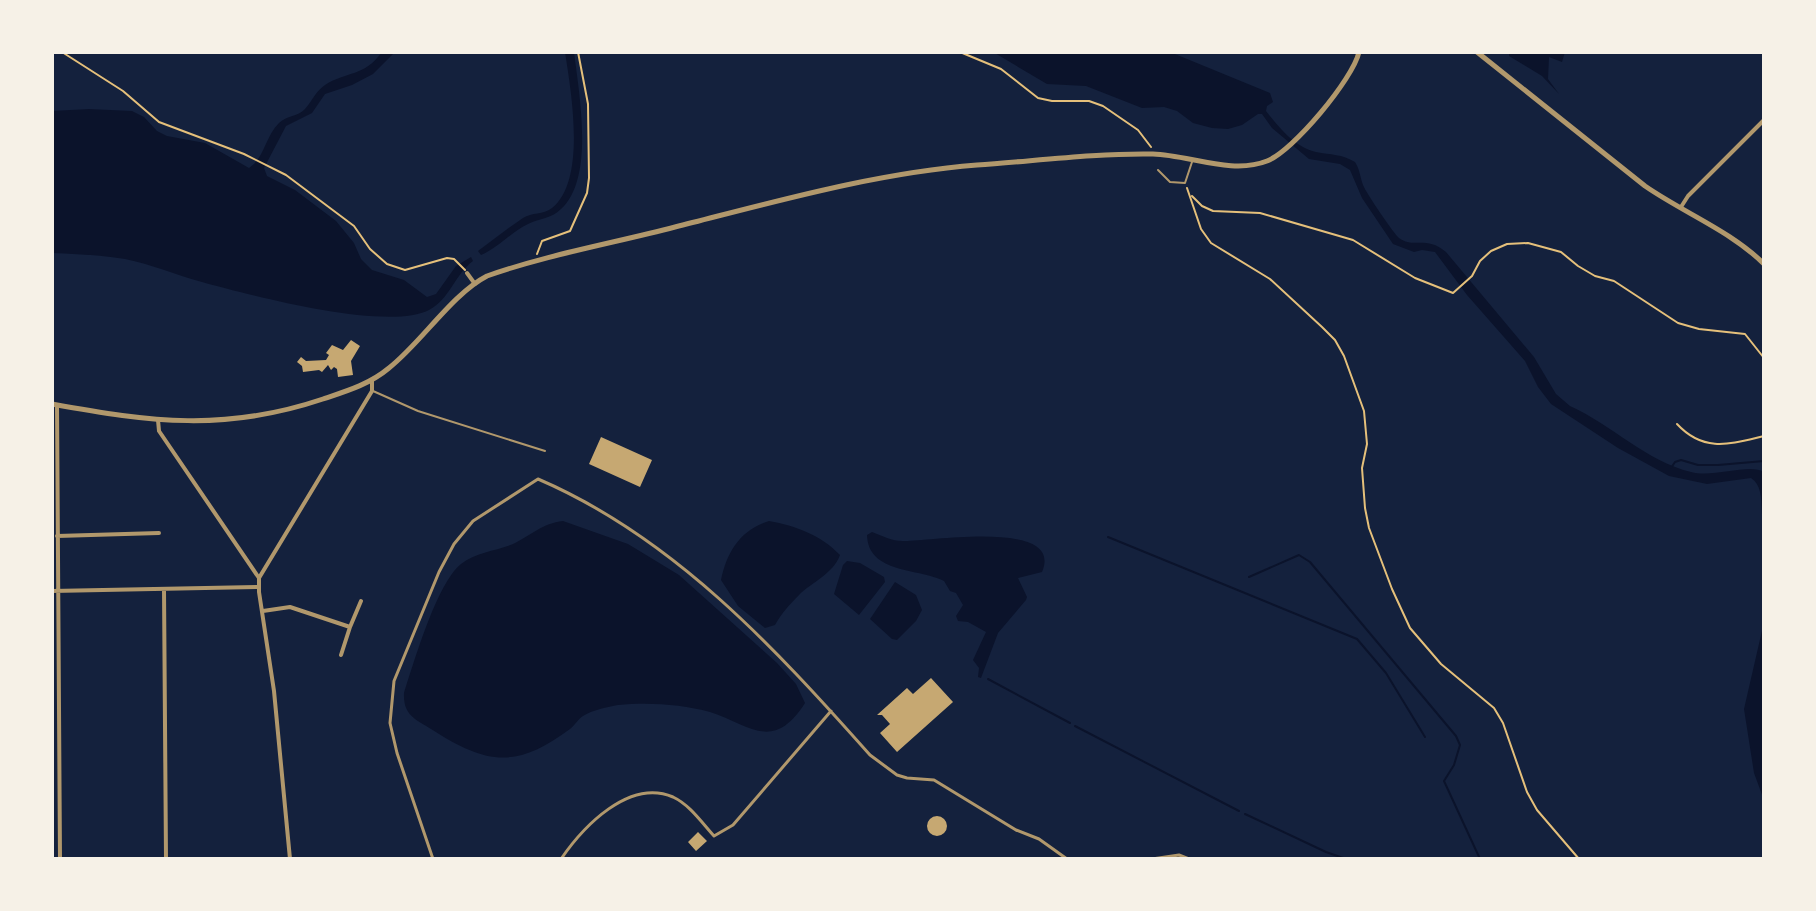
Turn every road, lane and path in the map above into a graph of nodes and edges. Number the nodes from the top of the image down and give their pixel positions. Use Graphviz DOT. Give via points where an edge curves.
graph roads {
  1 [pos="62,52"];
  2 [pos="578,52"];
  3 [pos="960,52"];
  4 [pos="1359,52"];
  5 [pos="1477,52"];
  6 [pos="1764,120"];
  7 [pos="1152,148"];
  8 [pos="1193,159"];
  9 [pos="1158,170"];
  10 [pos="1680,209"];
  11 [pos="533,258"];
  12 [pos="1764,264"];
  13 [pos="465,271"];
  14 [pos="475,284"];
  15 [pos="1764,358"];
  16 [pos="372,380"];
  17 [pos="372,391"];
  18 [pos="54,404"];
  19 [pos="158,420"];
  20 [pos="1677,424"];
  21 [pos="1764,436"];
  22 [pos="545,451"];
  23 [pos="159,533"];
  24 [pos="57,536"];
  25 [pos="259,578"];
  26 [pos="259,587"];
  27 [pos="164,589"];
  28 [pos="55,591"];
  29 [pos="361,601"];
  30 [pos="263,611"];
  31 [pos="350,627"];
  32 [pos="341,655"];
  33 [pos="831,711"];
  34 [pos="60,859"];
  35 [pos="166,859"];
  36 [pos="290,859"];
  37 [pos="433,859"];
  38 [pos="561,859"];
  39 [pos="1067,859"];
  40 [pos="1152,859"];
  41 [pos="1189,859"];
  42 [pos="1579,859"];
  1 -- 13 [label="path" via="168,127 194,133 286,175 354,226 387,264 405,270 447,258"];
  2 -- 11 [label="path" via="588,104 587,193 570,231 542,241"];
  3 -- 7 [label="path" via="1001,69 1038,98 1103,106 1138,130"];
  4 -- 8 [label="street" via="1349,76 1302,134 1274,158 1247,165"];
  5 -- 10 [label="street"];
  6 -- 10 [label="street"];
  8 -- 9 [label="lane" via="1185,183 1170,182"];
  8 -- 14 [label="street" via="1116,155 972,165 866,181 495,273"];
  10 -- 12 [label="street"];
  13 -- 14 [label="street"];
  14 -- 16 [label="street"];
  15 -- 42 [label="path" via="1745,334 1678,323 1561,252 1528,243 1507,244 1491,251 1453,293 1415,278 1342,236 1260,213 1213,211 1188,190 1211,243 1270,279 1322,327 1344,356 1364,411 1367,444 1362,468 1369,528 1410,628 1441,664 1494,708 1537,810"];
  16 -- 17 [label="street"];
  16 -- 19 [label="street" via="268,415"];
  17 -- 22 [label="lane"];
  17 -- 25 [label="street"];
  18 -- 19 [label="street"];
  18 -- 24 [label="street"];
  19 -- 25 [label="street" via="159,431"];
  20 -- 21 [label="path" via="1688,436 1721,446"];
  23 -- 24 [label="street"];
  24 -- 28 [label="street"];
  25 -- 26 [label="street"];
  26 -- 27 [label="street"];
  26 -- 30 [label="street"];
  27 -- 28 [label="street"];
  27 -- 35 [label="street"];
  28 -- 34 [label="street"];
  29 -- 31 [label="street"];
  30 -- 31 [label="street" via="290,607"];
  30 -- 36 [label="street"];
  31 -- 32 [label="street"];
  33 -- 37 [label="street" via="774,651 654,545 608,514 538,479 473,521 454,544 394,681 390,723"];
  33 -- 38 [label="street" via="733,825 714,836 674,798 650,793 606,811"];
  33 -- 39 [label="street" via="870,755 897,775 934,780"];
  40 -- 41 [label="street"];
}
